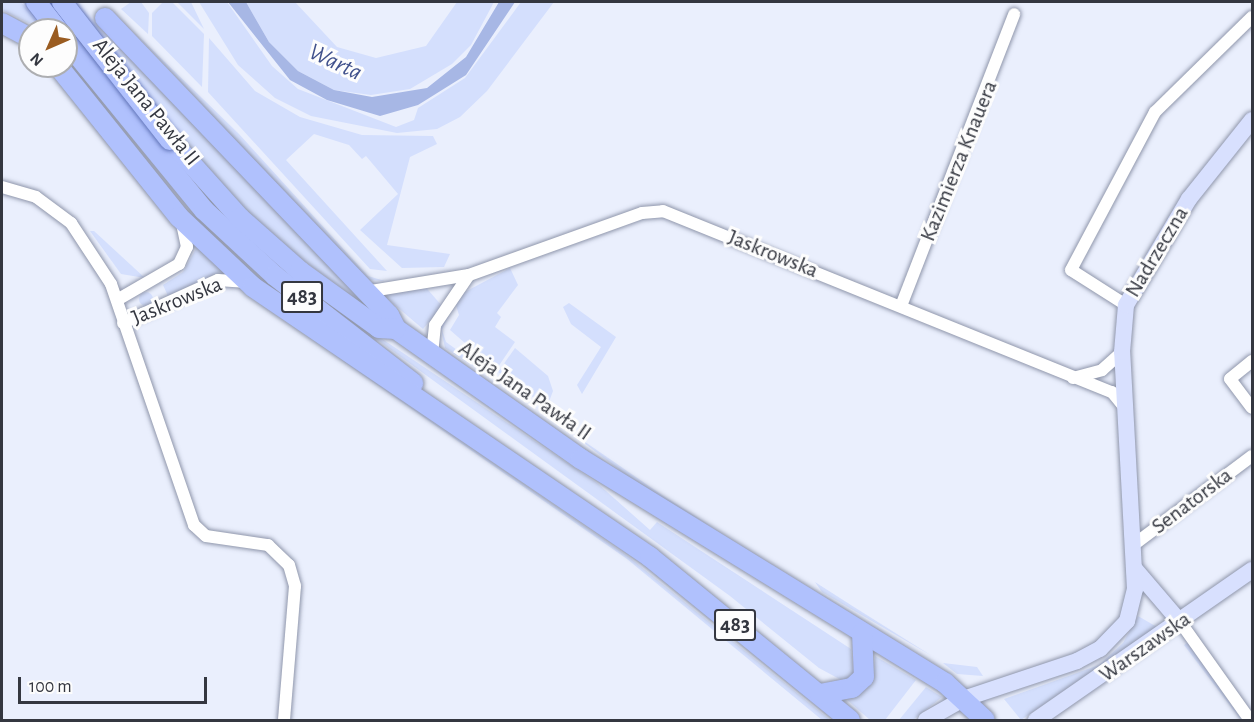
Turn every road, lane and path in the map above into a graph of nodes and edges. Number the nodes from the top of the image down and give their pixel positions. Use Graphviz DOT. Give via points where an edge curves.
graph roads {
  1 [pos="36,2"];
  2 [pos="62,2"];
  3 [pos="104,10"];
  4 [pos="1014,14"];
  5 [pos="1252,17"];
  6 [pos="47,18"];
  7 [pos="70,18"];
  8 [pos="2,23"];
  9 [pos="18,32"];
  10 [pos="78,56"];
  11 [pos="68,78"];
  12 [pos="1252,120"];
  13 [pos="2,188"];
  14 [pos="179,217"];
  15 [pos="469,275"];
  16 [pos="253,287"];
  17 [pos="365,292"];
  18 [pos="117,300"];
  19 [pos="1126,305"];
  20 [pos="901,306"];
  21 [pos="123,323"];
  22 [pos="396,329"];
  23 [pos="1122,352"];
  24 [pos="432,354"];
  25 [pos="1252,361"];
  26 [pos="1071,378"];
  27 [pos="1124,407"];
  28 [pos="1252,408"];
  29 [pos="464,425"];
  30 [pos="1252,456"];
  31 [pos="1132,546"];
  32 [pos="1134,568"];
  33 [pos="1252,570"];
  34 [pos="1158,597"];
  35 [pos="1200,608"];
  36 [pos="1181,623"];
  37 [pos="1120,632"];
  38 [pos="862,633"];
  39 [pos="820,694"];
  40 [pos="949,709"];
  41 [pos="1040,719"];
  42 [pos="284,720"];
  43 [pos="850,720"];
  44 [pos="926,720"];
  45 [pos="969,720"];
  46 [pos="985,720"];
  47 [pos="1250,720"];
  1 -- 6 [label="main road, bridge"];
  2 -- 22 [label="main road, bridge" via="170,141 240,218 300,271 379,328"];
  3 -- 7 [label="main road"];
  3 -- 17 [label="main road, Aleja Jana Pawła II / 483"];
  4 -- 20 [label="street, Kazimierza Knauera"];
  5 -- 19 [label="street" via="1155,112 1071,270"];
  8 -- 9 [label="main road"];
  10 -- 29 [label="main road, Aleja Jana Pawła II / 483" via="154,153 261,263"];
  11 -- 14 [label="main road, Aleja Jana Pawła II / 483"];
  12 -- 19 [label="street, Nadrzeczna" via="1189,199"];
  13 -- 18 [label="street, Jaskrowska" via="36,197 71,223"];
  14 -- 16 [label="main road, Aleja Jana Pawła II / 483"];
  14 -- 18 [label="street, Jaskrowska" via="187,247 179,264"];
  15 -- 17 [label="street, Jaskrowska"];
  15 -- 20 [label="street, Jaskrowska" via="642,213 663,211"];
  15 -- 24 [label="street" via="435,325"];
  16 -- 21 [label="street, Jaskrowska" via="218,280"];
  16 -- 29 [label="main road, Aleja Jana Pawła II / 483" via="362,364"];
  17 -- 22 [label="main road, Aleja Jana Pawła II / 483"];
  18 -- 21 [label="street, Jaskrowska"];
  19 -- 23 [label="street, Nadrzeczna"];
  20 -- 26 [label="street, Jaskrowska"];
  21 -- 42 [label="street" via="194,525 206,536 268,545 293,574"];
  22 -- 24 [label="main road, Aleja Jana Pawła II / 483"];
  23 -- 26 [label="street" via="1102,370"];
  23 -- 27 [label="street, Nadrzeczna"];
  24 -- 38 [label="main road, Aleja Jana Pawła II / 483" via="591,466"];
  25 -- 28 [label="street" via="1230,379"];
  26 -- 27 [label="street, Jaskrowska" via="1112,392"];
  27 -- 31 [label="street, Nadrzeczna"];
  29 -- 39 [label="main road, Aleja Jana Pawła II / 483" via="650,556"];
  30 -- 31 [label="street, Senatorska"];
  31 -- 32 [label="street, Nadrzeczna"];
  32 -- 34 [label="street"];
  32 -- 37 [label="street, Nadrzeczna" via="1134,599"];
  33 -- 35 [label="street, Warszawska"];
  34 -- 35 [label="street"];
  34 -- 36 [label="street"];
  35 -- 36 [label="street, Warszawska"];
  36 -- 41 [label="street, Warszawska"];
  36 -- 47 [label="street"];
  37 -- 40 [label="street, Warszawska" via="1077,661"];
  38 -- 39 [label="main road" via="864,677 852,688"];
  38 -- 40 [label="main road, Aleja Jana Pawła II / 483"];
  39 -- 43 [label="main road, Aleja Jana Pawła II / 483"];
  40 -- 44 [label="street, Warszawska"];
  40 -- 45 [label="street"];
  40 -- 46 [label="main road, Aleja Jana Pawła II / 483"];
}
